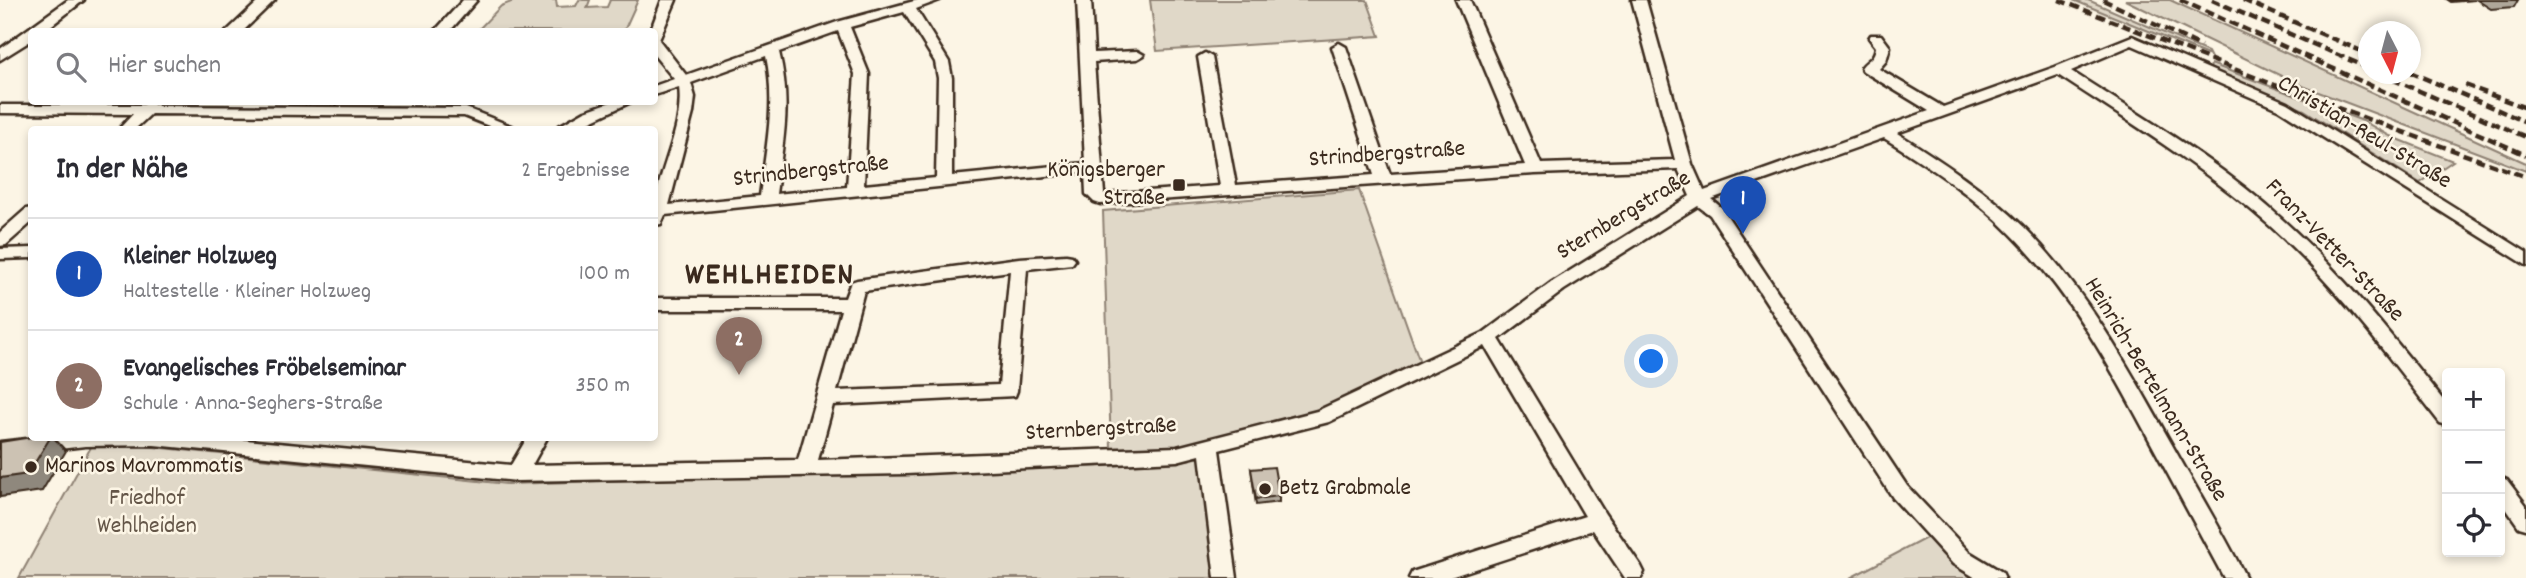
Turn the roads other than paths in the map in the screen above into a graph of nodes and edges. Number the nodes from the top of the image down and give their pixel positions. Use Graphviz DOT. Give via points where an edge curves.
graph roads {
  1 [pos="77,0"];
  2 [pos="268,0"];
  3 [pos="470,0"];
  4 [pos="669,0"];
  5 [pos="933,0"];
  6 [pos="1084,0"];
  7 [pos="1463,0"];
  8 [pos="1639,0"];
  9 [pos="908,7"];
  10 [pos="842,25"];
  11 [pos="38,28"];
  12 [pos="237,28"];
  13 [pos="445,28"];
  14 [pos="658,29"];
  15 [pos="28,36"];
  16 [pos="1876,38"];
  17 [pos="2133,40"];
  18 [pos="1339,47"];
  19 [pos="771,48"];
  20 [pos="658,50"];
  21 [pos="1137,55"];
  22 [pos="0,56"];
  23 [pos="1205,57"];
  24 [pos="1087,58"];
  25 [pos="2060,70"];
  26 [pos="681,81"];
  27 [pos="658,90"];
  28 [pos="153,105"];
  29 [pos="616,105"];
  30 [pos="376,106"];
  31 [pos="0,109"];
  32 [pos="1941,112"];
  33 [pos="129,126"];
  34 [pos="503,126"];
  35 [pos="567,126"];
  36 [pos="1887,133"];
  37 [pos="1684,164"];
  38 [pos="1093,167"];
  39 [pos="1535,169"];
  40 [pos="1384,180"];
  41 [pos="944,181"];
  42 [pos="1228,191"];
  43 [pos="855,192"];
  44 [pos="1699,198"];
  45 [pos="767,202"];
  46 [pos="658,213"];
  47 [pos="28,216"];
  48 [pos="658,217"];
  49 [pos="0,241"];
  50 [pos="28,253"];
  51 [pos="0,254"];
  52 [pos="1066,260"];
  53 [pos="2526,260"];
  54 [pos="1020,263"];
  55 [pos="658,304"];
  56 [pos="852,304"];
  57 [pos="1489,337"];
  58 [pos="826,398"];
  59 [pos="2442,412"];
  60 [pos="28,435"];
  61 [pos="71,441"];
  62 [pos="224,441"];
  63 [pos="535,441"];
  64 [pos="318,445"];
  65 [pos="1209,446"];
  66 [pos="1,451"];
  67 [pos="806,466"];
  68 [pos="517,473"];
  69 [pos="2505,492"];
  70 [pos="1598,520"];
  71 [pos="2526,522"];
  72 [pos="1633,572"];
  73 [pos="1226,578"];
  74 [pos="1420,578"];
  75 [pos="1994,578"];
  76 [pos="2235,578"];
  1 -- 11 [label="street"];
  2 -- 12 [label="street"];
  3 -- 13 [label="street"];
  4 -- 14 [label="street"];
  5 -- 9 [label="street"];
  6 -- 24 [label="street"];
  7 -- 39 [label="street"];
  8 -- 37 [label="street"];
  9 -- 10 [label="street"];
  9 -- 41 [label="street" via="942,62"];
  10 -- 19 [label="street"];
  10 -- 43 [label="street" via="862,74"];
  15 -- 22 [label="street"];
  16 -- 32 [label="street" via="1883,47 1881,58 1868,68"];
  17 -- 25 [label="street, Sternbergstraße"];
  17 -- 53 [label="street, Christian-Reul-Straße" via="2283,106"];
  18 -- 40 [label="street"];
  19 -- 26 [label="street"];
  19 -- 45 [label="street" via="780,104"];
  20 -- 26 [label="street"];
  21 -- 24 [label="street"];
  23 -- 42 [label="street"];
  24 -- 38 [label="street"];
  25 -- 32 [label="street, Sternbergstraße"];
  25 -- 59 [label="street, Franz-Vetter-Straße" via="2251,200 2364,314"];
  26 -- 27 [label="street"];
  26 -- 46 [label="street" via="687,88 687,106"];
  28 -- 30 [label="street"];
  28 -- 31 [label="street"];
  28 -- 33 [label="street"];
  29 -- 35 [label="street"];
  30 -- 34 [label="street" via="466,112"];
  32 -- 36 [label="street, Sternbergstraße"];
  36 -- 44 [label="street, Sternbergstraße"];
  36 -- 76 [label="street, Heinrich-Bertelmann-Straße" via="1984,201 2032,246 2066,287 2123,375"];
  37 -- 39 [label="street, Strindbergstraße"];
  37 -- 44 [label="street"];
  38 -- 41 [label="street, Strindbergstraße"];
  38 -- 42 [label="street, Strindbergstraße" via="1094,194 1100,199"];
  39 -- 40 [label="street, Strindbergstraße"];
  40 -- 42 [label="street, Strindbergstraße"];
  41 -- 43 [label="street, Strindbergstraße"];
  43 -- 45 [label="street, Strindbergstraße"];
  44 -- 57 [label="street, Sternbergstraße" via="1558,286"];
  44 -- 75 [label="street" via="1716,212 1900,492 1961,558"];
  45 -- 48 [label="street, Strindbergstraße"];
  47 -- 49 [label="street"];
  50 -- 51 [label="street"];
  52 -- 54 [label="street"];
  54 -- 56 [label="street" via="857,286"];
  54 -- 58 [label="street" via="1008,391"];
  55 -- 56 [label="street"];
  56 -- 58 [label="street"];
  57 -- 65 [label="street, Sternbergstraße" via="1322,417"];
  57 -- 70 [label="street"];
  58 -- 67 [label="street"];
  60 -- 66 [label="street"];
  61 -- 66 [label="street, Sternbergstraße"];
  62 -- 64 [label="street, Sternbergstraße"];
  63 -- 68 [label="street"];
  64 -- 68 [label="street, Sternbergstraße"];
  65 -- 67 [label="street, Sternbergstraße" via="1177,454"];
  65 -- 73 [label="street"];
  67 -- 68 [label="street, Sternbergstraße"];
  69 -- 71 [label="street"];
  70 -- 72 [label="street"];
  70 -- 74 [label="street"];
}
